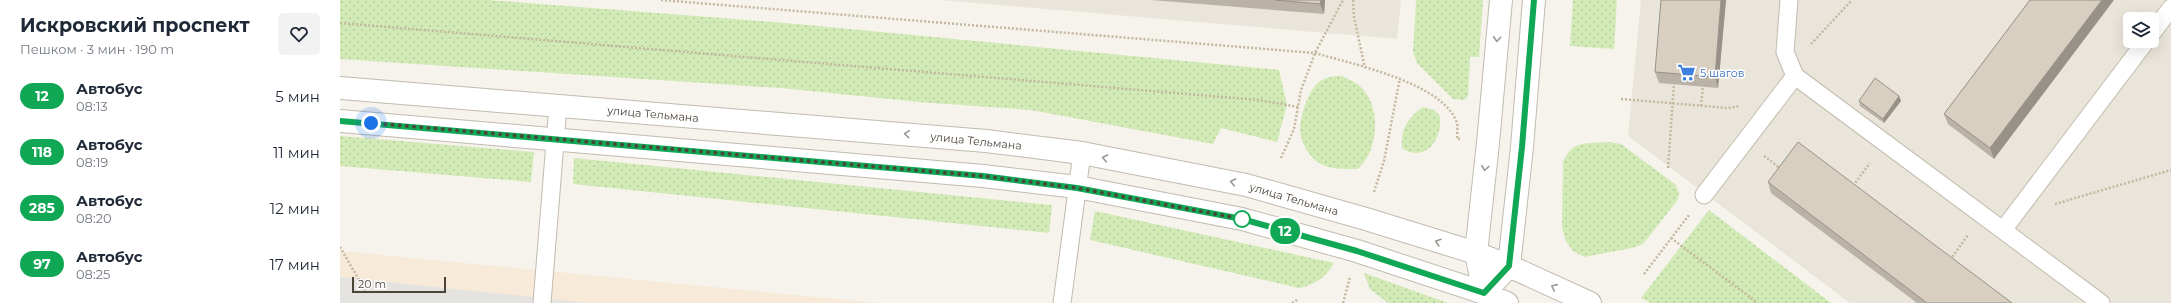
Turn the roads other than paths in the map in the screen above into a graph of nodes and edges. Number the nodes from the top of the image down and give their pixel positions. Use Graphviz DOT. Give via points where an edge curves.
graph roads {
  1 [pos="1501,0"];
  2 [pos="1534,0"];
  3 [pos="1789,0"];
  4 [pos="2171,8"];
  5 [pos="2159,24"];
  6 [pos="2141,48"];
  7 [pos="1795,76"];
  8 [pos="340,88"];
  9 [pos="558,106"];
  10 [pos="340,121"];
  11 [pos="555,139"];
  12 [pos="1082,153"];
  13 [pos="1077,188"];
  14 [pos="1704,195"];
  15 [pos="2003,230"];
  16 [pos="1476,253"];
  17 [pos="1509,266"];
  18 [pos="1484,293"];
  19 [pos="542,303"];
  20 [pos="1062,303"];
  21 [pos="1507,303"];
  22 [pos="1590,303"];
  23 [pos="2101,303"];
  1 -- 16 [label="street, one-way"];
  2 -- 17 [label="street"];
  3 -- 7 [label="lane" via="1785,52"];
  4 -- 5 [label="lane"];
  6 -- 15 [label="lane"];
  7 -- 14 [label="lane"];
  7 -- 15 [label="lane"];
  8 -- 9 [label="street, улица Тельмана"];
  9 -- 11 [label="lane"];
  12 -- 9 [label="street, улица Тельмана, one-way" via="986,141"];
  10 -- 11 [label="street"];
  11 -- 13 [label="street" via="983,176"];
  11 -- 19 [label="lane"];
  12 -- 13 [label="lane"];
  16 -- 12 [label="street, улица Тельмана, one-way" via="1246,185"];
  13 -- 18 [label="street" via="1242,219 1357,251"];
  13 -- 20 [label="lane"];
  15 -- 23 [label="lane"];
  16 -- 17 [label="street, улица Тельмана"];
  16 -- 18 [label="street"];
  17 -- 18 [label="street"];
  22 -- 17 [label="street, улица Тельмана, one-way"];
  18 -- 21 [label="street"];
}
